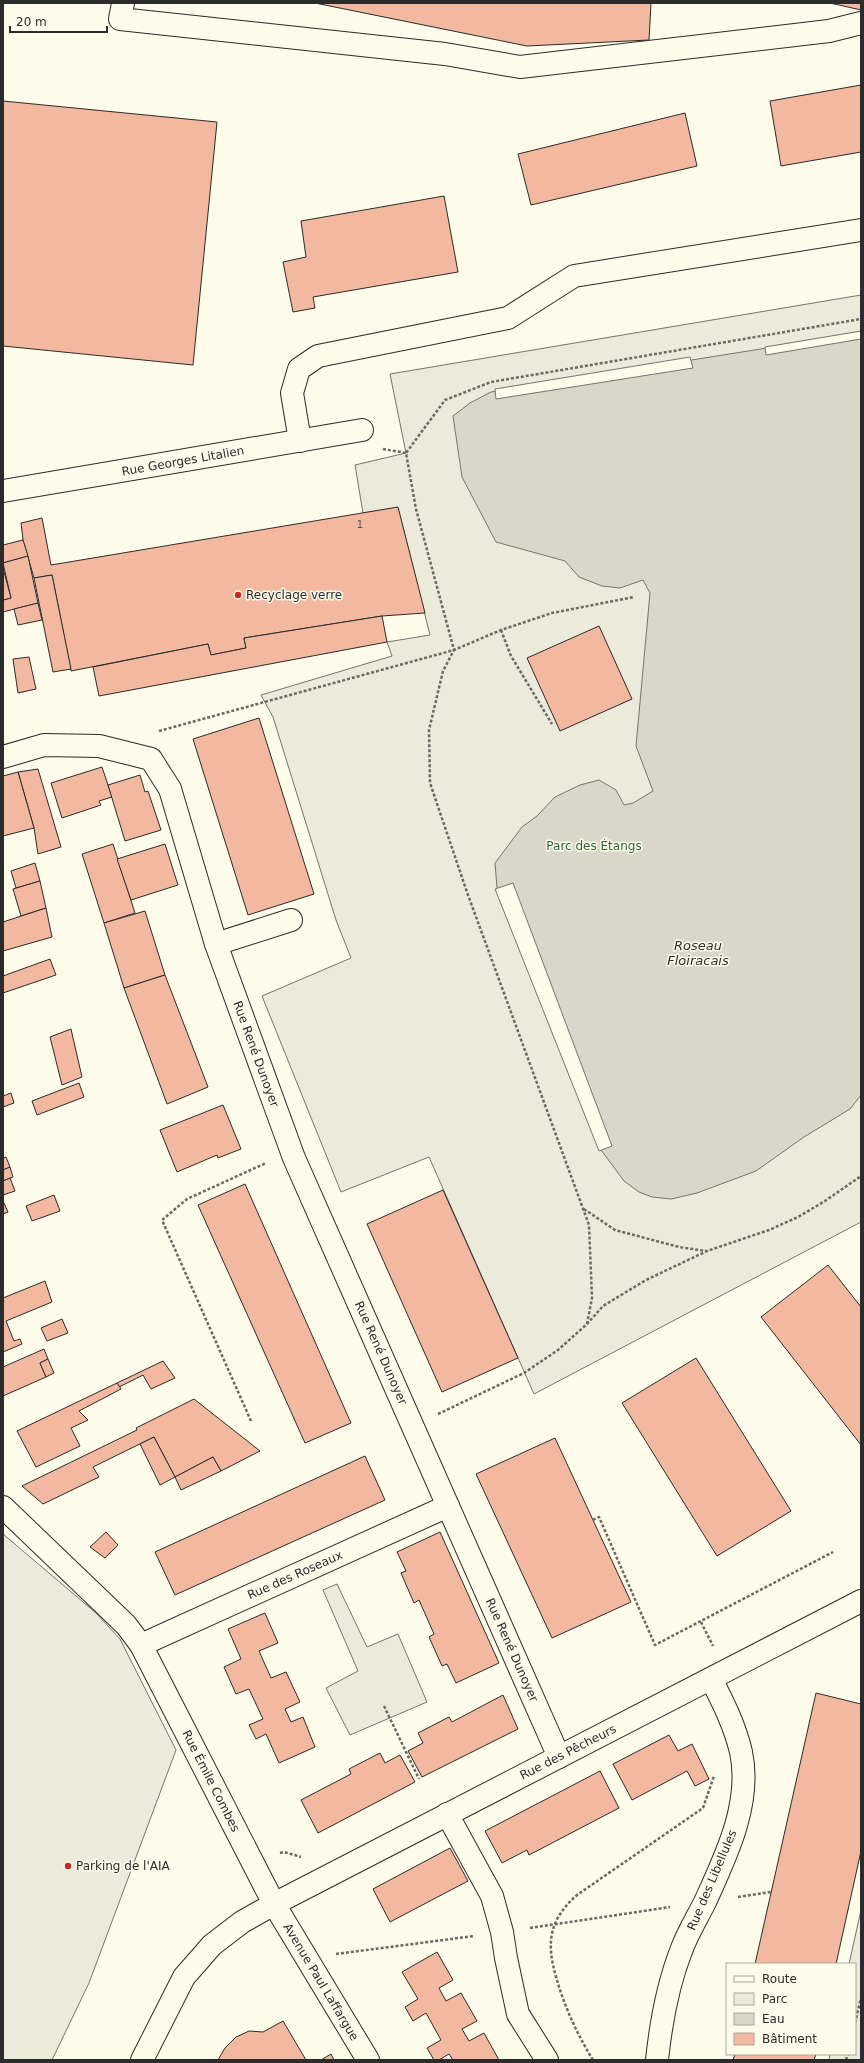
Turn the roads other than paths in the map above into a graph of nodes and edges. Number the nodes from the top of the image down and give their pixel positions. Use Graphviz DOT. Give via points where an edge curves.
graph roads {
  1 [pos="123,3"];
  2 [pos="861,23"];
  3 [pos="861,230"];
  4 [pos="362,430"];
  5 [pos="300,441"];
  6 [pos="3,491"];
  7 [pos="3,757"];
  8 [pos="290,920"];
  9 [pos="216,944"];
  10 [pos="448,1506"];
  11 [pos="3,1507"];
  12 [pos="861,1601"];
  13 [pos="141,1645"];
  14 [pos="711,1679"];
  15 [pos="559,1757"];
  16 [pos="448,1814"];
  17 [pos="274,1904"];
  18 [pos="142,2060"];
  19 [pos="368,2060"];
  20 [pos="547,2060"];
  21 [pos="657,2060"];
  1 -- 2 [label="street" via="120,19 445,54 520,67 829,31"];
  3 -- 5 [label="street" via="574,276 508,318 318,356 299,369 292,393"];
  4 -- 5 [label="street, Rue Georges Litalien"];
  5 -- 6 [label="street, Rue Georges Litalien"];
  7 -- 9 [label="street, Rue René Dunoyer" via="44,745 99,746 151,759 170,789"];
  8 -- 9 [label="street"];
  9 -- 10 [label="street, Rue René Dunoyer" via="292,1152"];
  10 -- 13 [label="street, Rue des Roseaux"];
  10 -- 15 [label="street, Rue René Dunoyer"];
  11 -- 13 [label="street, Rue Émile Combes" via="115,1615"];
  12 -- 14 [label="street, Rue des Pêcheurs"];
  13 -- 17 [label="street, Rue Émile Combes"];
  14 -- 15 [label="street, Rue des Pêcheurs"];
  14 -- 21 [label="street, Rue des Libellules" via="731,1720 741,1752 743,1789 734,1835 682,1949 669,1984"];
  15 -- 16 [label="street, Rue des Pêcheurs"];
  16 -- 17 [label="street, Rue des Pêcheurs"];
  16 -- 20 [label="street" via="492,1896 502,1932 518,2014"];
  17 -- 18 [label="street" via="242,1922 212,1945 184,1977"];
  17 -- 19 [label="street, Avenue Paul Laffargue"];
}
